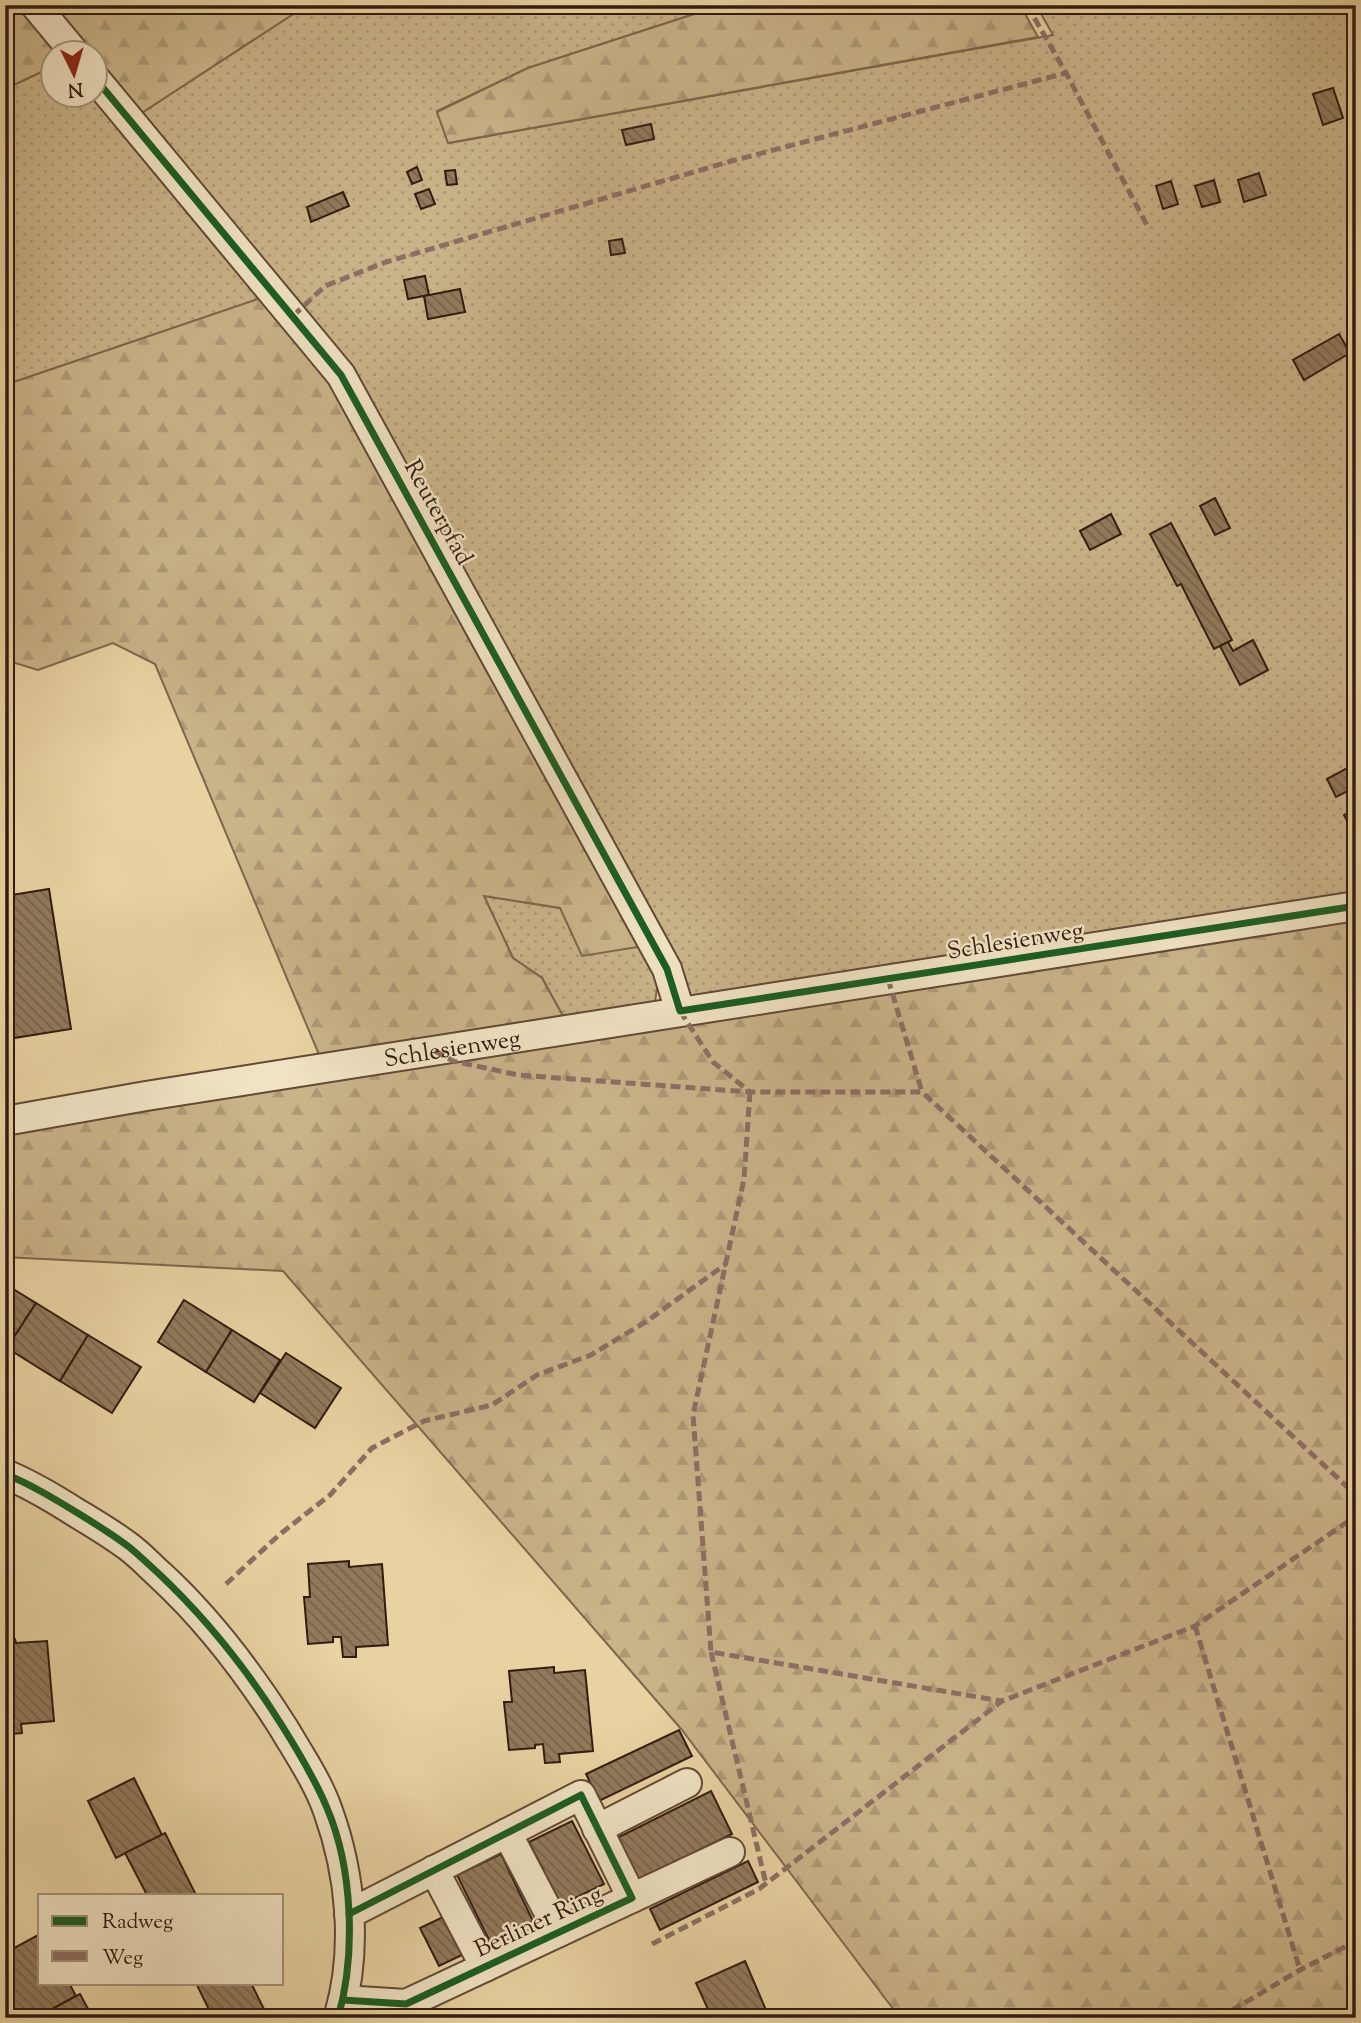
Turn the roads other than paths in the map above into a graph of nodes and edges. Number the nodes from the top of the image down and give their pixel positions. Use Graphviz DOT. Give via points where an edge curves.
graph roads {
  1 [pos="35,5"];
  2 [pos="62,38"];
  3 [pos="108,94"];
  4 [pos="1356,906"];
  5 [pos="680,1011"];
  6 [pos="5,1121"];
  7 [pos="5,1474"];
  8 [pos="687,1783"];
  9 [pos="597,1829"];
  10 [pos="507,1833"];
  11 [pos="730,1852"];
  12 [pos="435,1870"];
  13 [pos="632,1898"];
  14 [pos="349,1914"];
  15 [pos="559,1932"];
  16 [pos="485,1967"];
  17 [pos="340,2009"];
  1 -- 2 [label="street"];
  3 -- 5 [label="street, Reuterpfad" via="341,375 667,969"];
  4 -- 5 [label="street, Schlesienweg"];
  5 -- 6 [label="street, Schlesienweg"];
  7 -- 14 [label="street, Berliner Ring" via="50,1496 130,1548 198,1611 255,1682 328,1810"];
  8 -- 9 [label="street"];
  9 -- 10 [label="street, Berliner Ring" via="581,1795"];
  9 -- 13 [label="street, Berliner Ring"];
  10 -- 12 [label="street, Berliner Ring"];
  10 -- 15 [label="street"];
  11 -- 13 [label="street"];
  12 -- 14 [label="street, Berliner Ring"];
  12 -- 16 [label="street"];
  13 -- 15 [label="street, Berliner Ring"];
  14 -- 17 [label="street, Berliner Ring" via="347,1977"];
  15 -- 16 [label="street, Berliner Ring"];
  16 -- 17 [label="street, Berliner Ring" via="407,2004"];
}
